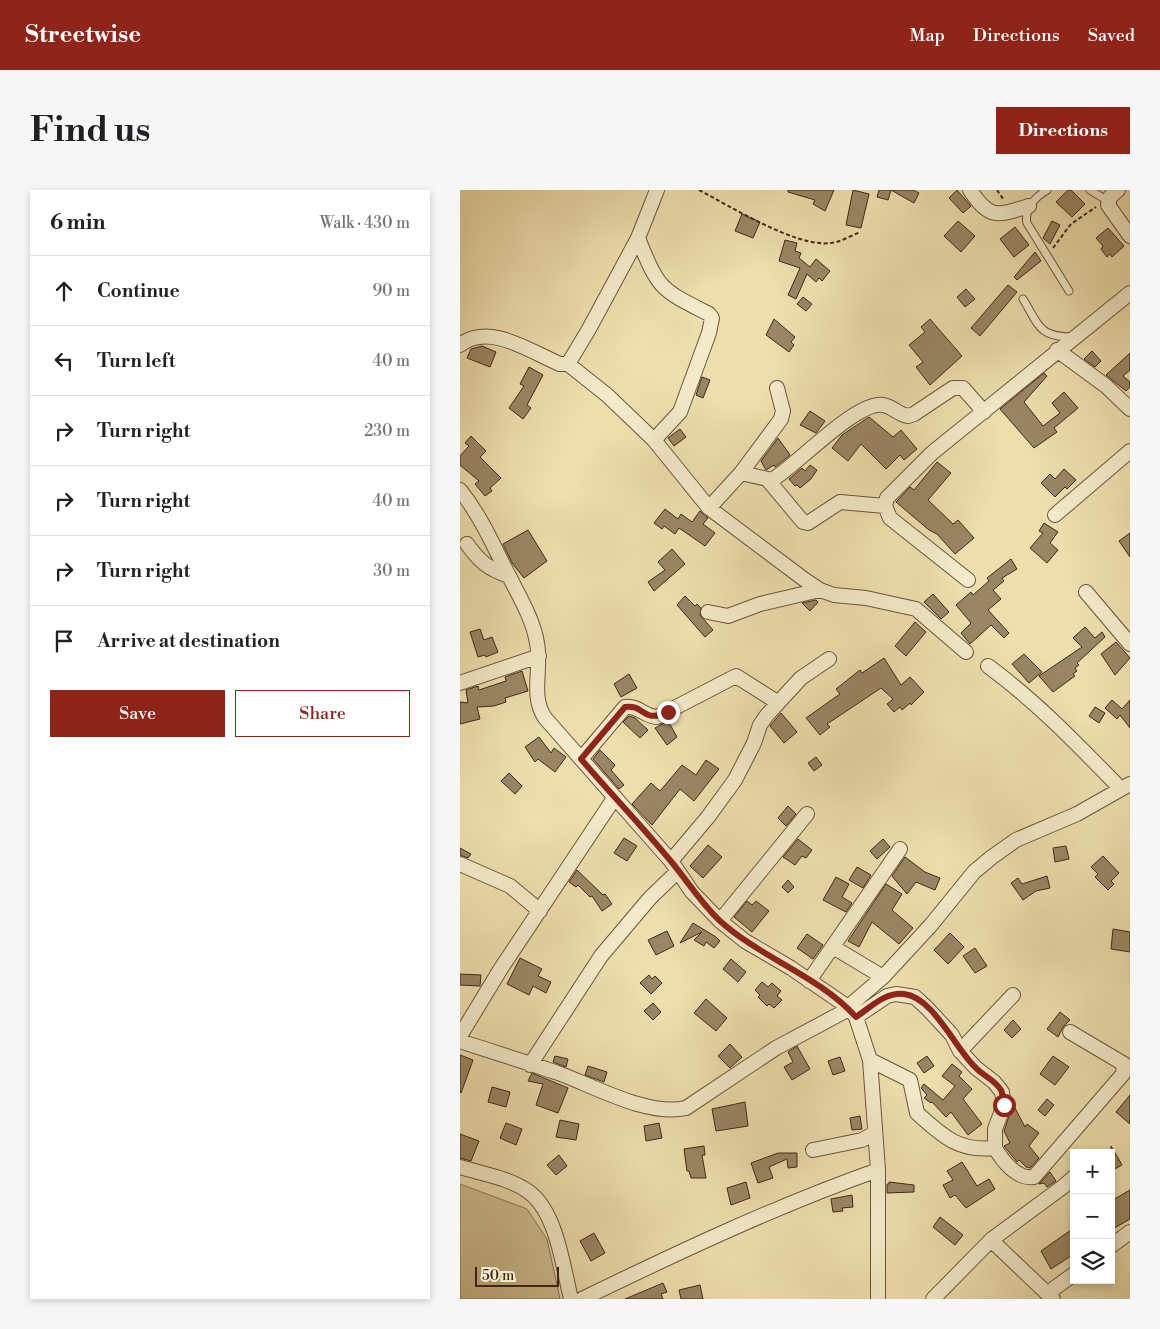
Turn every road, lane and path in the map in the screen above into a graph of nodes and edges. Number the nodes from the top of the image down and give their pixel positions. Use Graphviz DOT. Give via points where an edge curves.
graph roads {
  1 [pos="657,190"];
  2 [pos="699,190"];
  3 [pos="706,190"];
  4 [pos="970,190"];
  5 [pos="1047,190"];
  6 [pos="1090,190"];
  7 [pos="1118,190"];
  8 [pos="706,194"];
  9 [pos="1108,203"];
  10 [pos="1030,206"];
  11 [pos="860,232"];
  12 [pos="1130,236"];
  13 [pos="638,238"];
  14 [pos="1047,256"];
  15 [pos="1069,291"];
  16 [pos="1130,293"];
  17 [pos="1023,299"];
  18 [pos="1074,337"];
  19 [pos="460,345"];
  20 [pos="1057,350"];
  21 [pos="568,364"];
  22 [pos="776,388"];
  23 [pos="1130,409"];
  24 [pos="984,412"];
  25 [pos="654,440"];
  26 [pos="1130,451"];
  27 [pos="741,473"];
  28 [pos="768,480"];
  29 [pos="460,490"];
  30 [pos="885,506"];
  31 [pos="710,508"];
  32 [pos="1055,515"];
  33 [pos="490,534"];
  34 [pos="463,545"];
  35 [pos="509,576"];
  36 [pos="968,580"];
  37 [pos="820,590"];
  38 [pos="1086,592"];
  39 [pos="708,612"];
  40 [pos="1130,644"];
  41 [pos="966,652"];
  42 [pos="539,656"];
  43 [pos="829,659"];
  44 [pos="988,666"];
  45 [pos="460,683"];
  46 [pos="777,702"];
  47 [pos="581,759"];
  48 [pos="1125,786"];
  49 [pos="614,798"];
  50 [pos="807,814"];
  51 [pos="900,849"];
  52 [pos="460,864"];
  53 [pos="674,866"];
  54 [pos="540,911"];
  55 [pos="720,921"];
  56 [pos="833,948"];
  57 [pos="883,977"];
  58 [pos="809,980"];
  59 [pos="1013,995"];
  60 [pos="851,1011"];
  61 [pos="1070,1032"];
  62 [pos="460,1036"];
  63 [pos="460,1041"];
  64 [pos="960,1051"];
  65 [pos="870,1060"];
  66 [pos="530,1065"];
  67 [pos="875,1133"];
  68 [pos="995,1148"];
  69 [pos="814,1150"];
  70 [pos="460,1168"];
  71 [pos="878,1170"];
  72 [pos="1070,1181"];
  73 [pos="1130,1232"];
  74 [pos="991,1240"];
  75 [pos="1115,1243"];
  76 [pos="1070,1278"];
  77 [pos="1050,1296"];
  78 [pos="571,1299"];
  79 [pos="582,1299"];
  80 [pos="878,1299"];
  81 [pos="933,1299"];
  1 -- 13 [label="street"];
  2 -- 8 [label="path"];
  3 -- 8 [label="path"];
  4 -- 10 [label="street" via="990,213 1011,212"];
  5 -- 10 [label="lane"];
  6 -- 9 [label="lane"];
  7 -- 9 [label="street"];
  8 -- 11 [label="path" via="799,239 832,243"];
  9 -- 12 [label="street"];
  9 -- 14 [label="path" via="1093,208 1071,224"];
  10 -- 14 [label="lane" via="1026,223"];
  13 -- 21 [label="street"];
  13 -- 25 [label="street" via="663,289 712,318 680,412"];
  14 -- 15 [label="lane"];
  16 -- 18 [label="street"];
  17 -- 18 [label="lane" via="1043,332 1055,337"];
  18 -- 20 [label="street"];
  19 -- 21 [label="street" via="472,337 503,339 560,364"];
  20 -- 23 [label="street" via="1106,386"];
  20 -- 24 [label="street"];
  21 -- 25 [label="street" via="607,395"];
  22 -- 27 [label="street" via="783,411 781,419"];
  24 -- 28 [label="street" via="959,387 952,388 908,416 884,405 876,405 845,421 778,476"];
  24 -- 30 [label="street" via="932,453 888,498"];
  25 -- 31 [label="street"];
  26 -- 32 [label="street"];
  27 -- 28 [label="street"];
  27 -- 31 [label="street"];
  28 -- 30 [label="street" via="808,524 840,502"];
  29 -- 33 [label="street"];
  30 -- 36 [label="street" via="890,518"];
  31 -- 37 [label="street" via="738,532"];
  33 -- 34 [label="street"];
  33 -- 35 [label="street"];
  34 -- 35 [label="street" via="481,563"];
  35 -- 42 [label="street" via="532,623"];
  37 -- 39 [label="street" via="760,604 728,616"];
  37 -- 41 [label="street" via="916,609"];
  38 -- 40 [label="street"];
  42 -- 45 [label="street"];
  42 -- 47 [label="street" via="539,708"];
  43 -- 46 [label="street" via="801,678"];
  44 -- 48 [label="street" via="1019,689"];
  46 -- 47 [label="street" via="736,676 657,717 625,707"];
  46 -- 53 [label="street" via="760,725 735,780"];
  47 -- 49 [label="street"];
  48 -- 57 [label="street" via="1078,814 1016,840 992,857 974,872"];
  49 -- 53 [label="street"];
  49 -- 54 [label="street"];
  50 -- 55 [label="street"];
  51 -- 56 [label="street"];
  52 -- 54 [label="street" via="510,886"];
  53 -- 55 [label="street" via="692,892"];
  53 -- 66 [label="street" via="601,956"];
  54 -- 62 [label="street"];
  55 -- 58 [label="street" via="745,942"];
  56 -- 57 [label="street"];
  56 -- 58 [label="street"];
  57 -- 60 [label="street"];
  58 -- 60 [label="street"];
  59 -- 64 [label="street"];
  60 -- 64 [label="street" via="896,994 915,997 952,1035"];
  60 -- 65 [label="street"];
  60 -- 66 [label="street" via="776,1048 686,1108 677,1110 654,1108"];
  61 -- 68 [label="street" via="1124,1064 1123,1074 1034,1177 1014,1171"];
  63 -- 66 [label="street"];
  64 -- 68 [label="street" via="1002,1092 1004,1105 995,1129"];
  65 -- 67 [label="street"];
  65 -- 68 [label="street" via="910,1080 917,1113 954,1142 976,1150"];
  67 -- 69 [label="street" via="862,1140"];
  67 -- 71 [label="street"];
  70 -- 78 [label="street" via="507,1180 530,1192 547,1212"];
  71 -- 79 [label="street" via="780,1207"];
  71 -- 80 [label="street"];
  72 -- 74 [label="street"];
  73 -- 75 [label="street"];
  74 -- 77 [label="street"];
  74 -- 81 [label="street"];
  76 -- 77 [label="street"];
}
